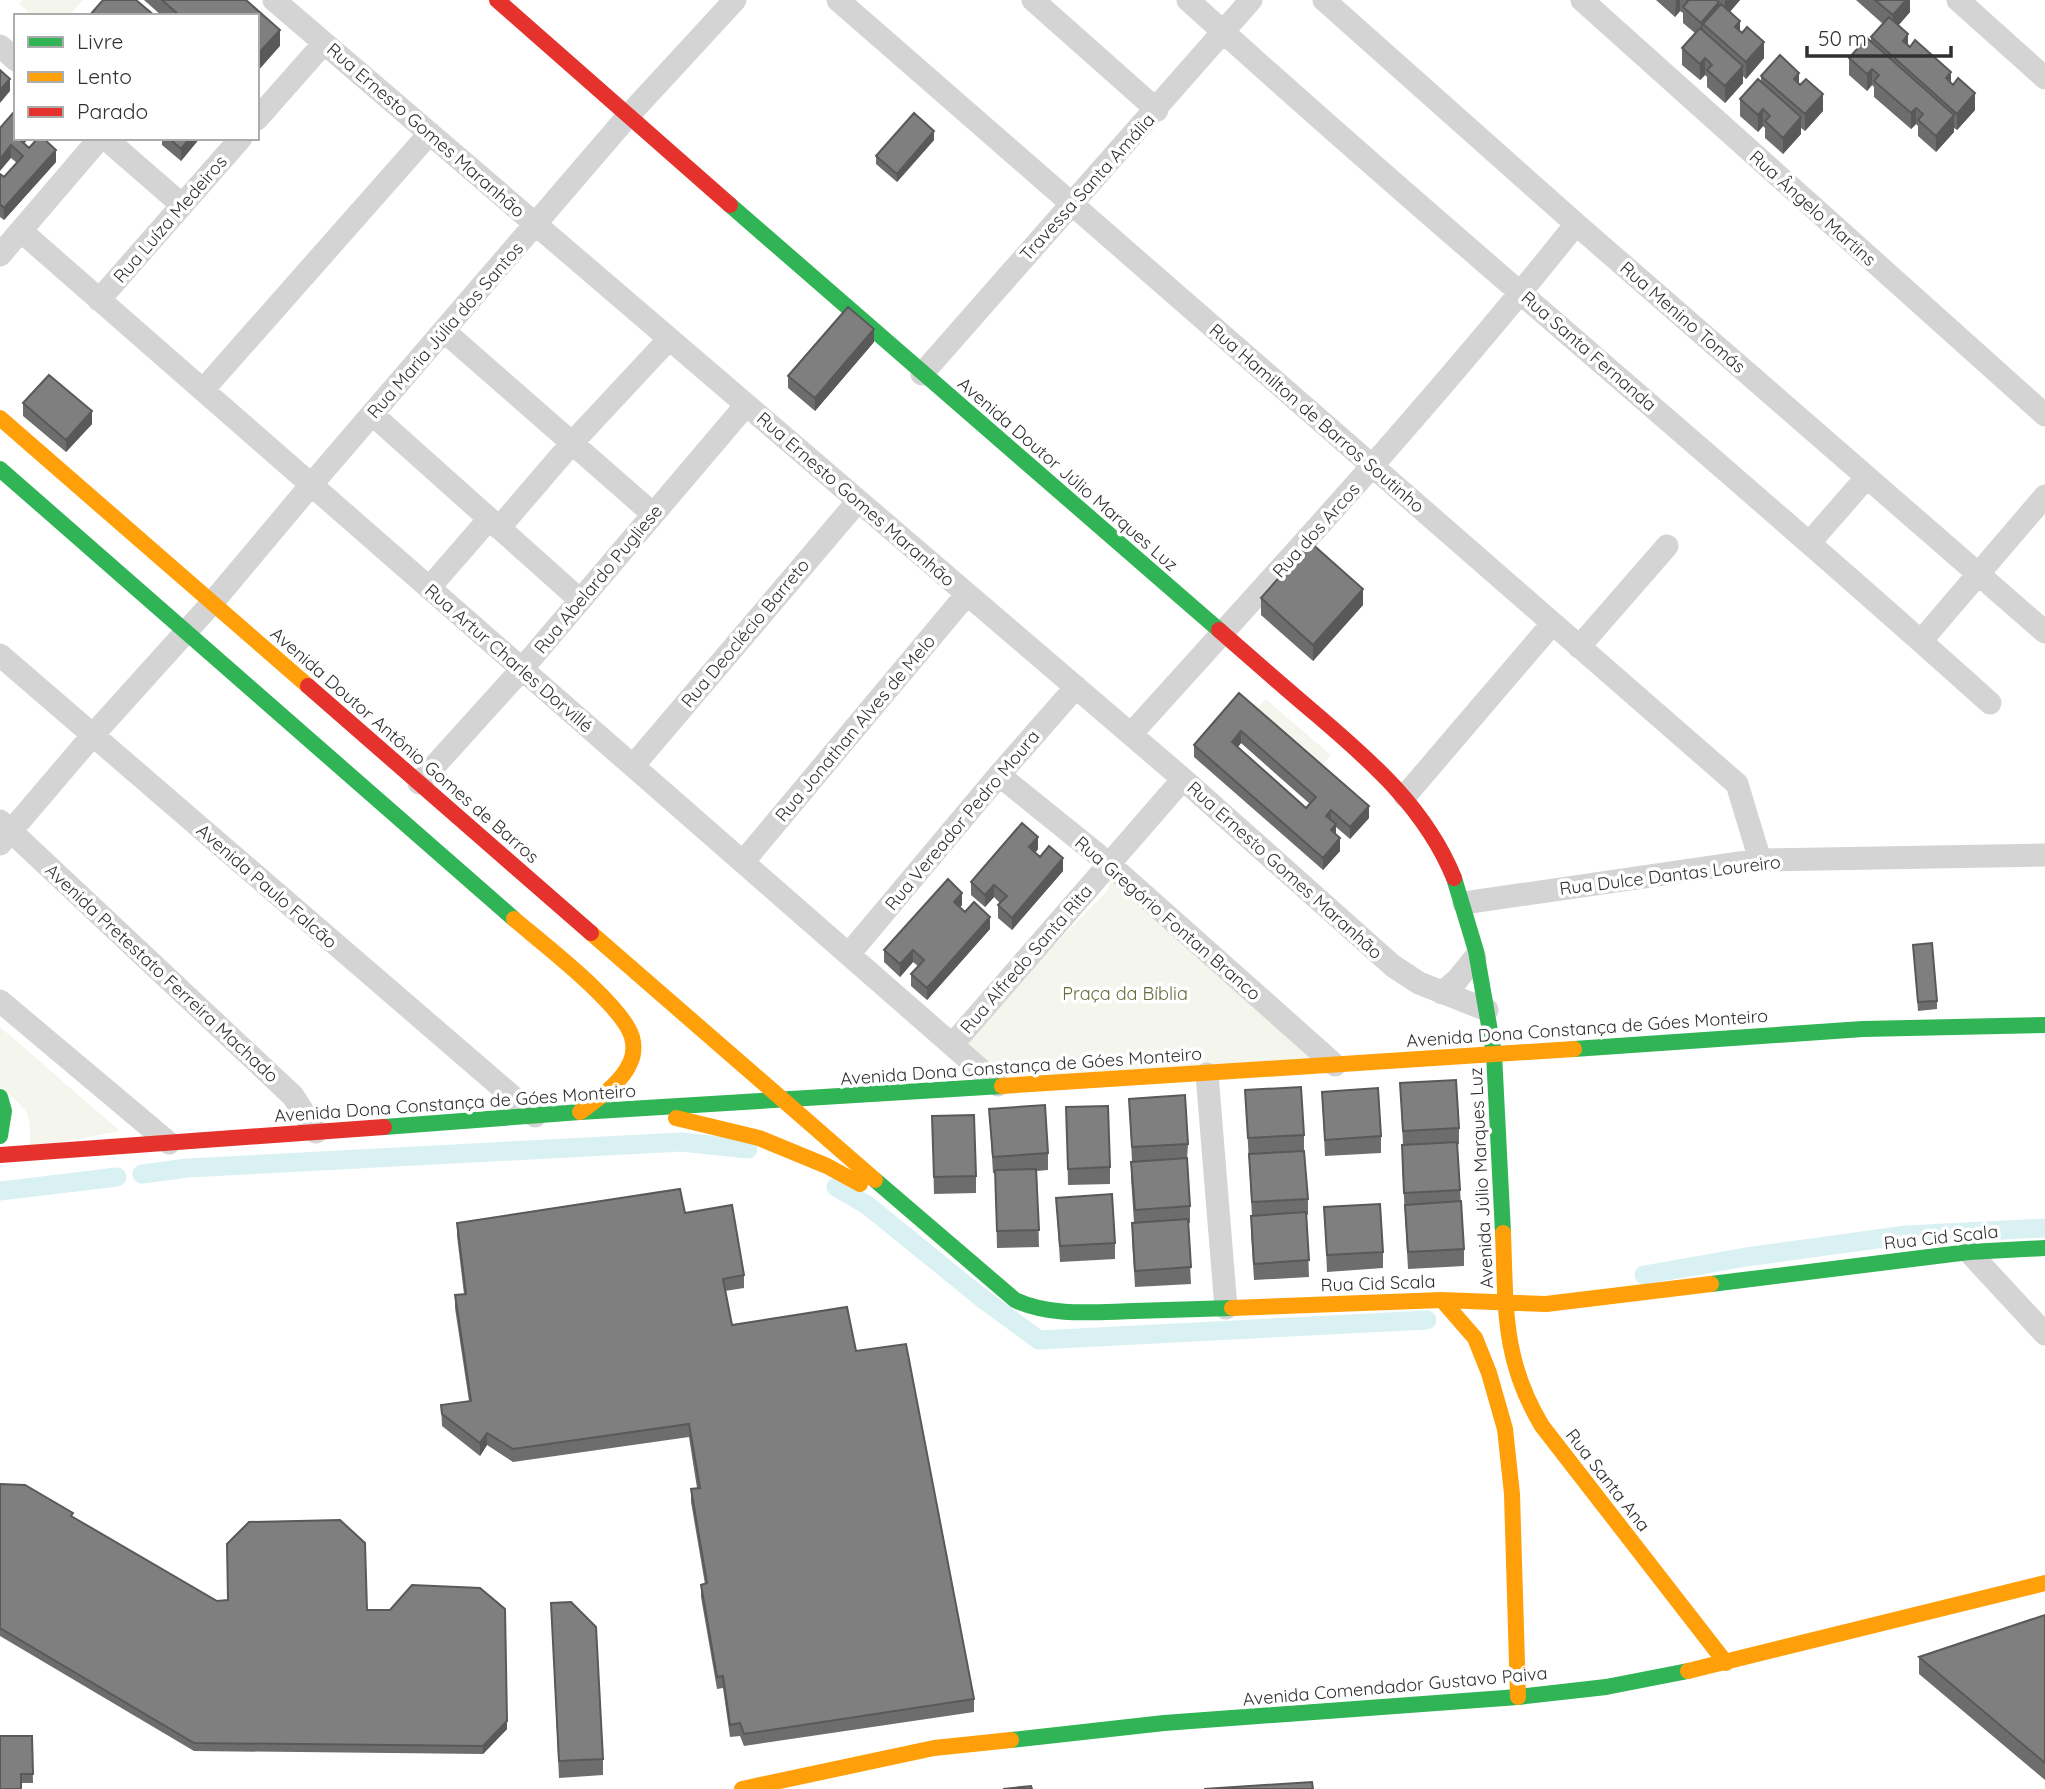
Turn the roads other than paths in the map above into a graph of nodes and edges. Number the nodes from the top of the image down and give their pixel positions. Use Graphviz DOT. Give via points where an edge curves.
graph roads {
  1 [pos="274,0"];
  2 [pos="497,0"];
  3 [pos="735,0"];
  4 [pos="838,0"];
  5 [pos="1033,0"];
  6 [pos="1188,0"];
  7 [pos="1251,0"];
  8 [pos="1324,0"];
  9 [pos="1582,0"];
  10 [pos="1958,0"];
  11 [pos="1223,32"];
  12 [pos="324,43"];
  13 [pos="0,46"];
  14 [pos="14,58"];
  15 [pos="2045,78"];
  16 [pos="1157,110"];
  17 [pos="628,116"];
  18 [pos="259,117"];
  19 [pos="430,133"];
  20 [pos="101,140"];
  21 [pos="105,140"];
  22 [pos="239,140"];
  23 [pos="1071,204"];
  24 [pos="182,205"];
  25 [pos="1576,224"];
  26 [pos="537,225"];
  27 [pos="21,231"];
  28 [pos="0,255"];
  29 [pos="1521,293"];
  30 [pos="99,300"];
  31 [pos="444,331"];
  32 [pos="669,339"];
  33 [pos="922,374"];
  34 [pos="202,390"];
  35 [pos="746,405"];
  36 [pos="372,414"];
  37 [pos="2045,415"];
  38 [pos="0,418"];
  39 [pos="572,443"];
  40 [pos="1373,467"];
  41 [pos="0,469"];
  42 [pos="1867,478"];
  43 [pos="311,485"];
  44 [pos="2045,496"];
  45 [pos="858,501"];
  46 [pos="653,514"];
  47 [pos="494,523"];
  48 [pos="1811,541"];
  49 [pos="1667,546"];
  50 [pos="1979,576"];
  51 [pos="429,588"];
  52 [pos="967,594"];
  53 [pos="580,600"];
  54 [pos="212,603"];
  55 [pos="1552,624"];
  56 [pos="186,632"];
  57 [pos="1223,632"];
  58 [pos="2045,632"];
  59 [pos="1921,641"];
  60 [pos="1579,647"];
  61 [pos="0,655"];
  62 [pos="522,669"];
  63 [pos="1076,687"];
  64 [pos="1990,703"];
  65 [pos="1131,734"];
  66 [pos="92,736"];
  67 [pos="633,766"];
  68 [pos="999,775"];
  69 [pos="1183,779"];
  70 [pos="419,783"];
  71 [pos="1405,796"];
  72 [pos="4,832"];
  73 [pos="2045,855"];
  74 [pos="1760,860"];
  75 [pos="743,862"];
  76 [pos="1108,863"];
  77 [pos="1464,904"];
  78 [pos="849,954"];
  79 [pos="1475,958"];
  80 [pos="632,970"];
  81 [pos="1442,993"];
  82 [pos="0,1001"];
  83 [pos="608,1001"];
  84 [pos="1487,1010"];
  85 [pos="2045,1025"];
  86 [pos="952,1045"];
  87 [pos="1494,1054"];
  88 [pos="1335,1065"];
  89 [pos="1207,1074"];
  90 [pos="998,1086"];
  91 [pos="0,1097"];
  92 [pos="785,1101"];
  93 [pos="639,1109"];
  94 [pos="580,1112"];
  95 [pos="535,1116"];
  96 [pos="316,1132"];
  97 [pos="0,1136"];
  98 [pos="169,1143"];
  99 [pos="0,1155"];
  100 [pos="905,1207"];
  101 [pos="2045,1248"];
  102 [pos="1969,1252"];
  103 [pos="1442,1300"];
  104 [pos="1506,1301"];
  105 [pos="1226,1308"];
  106 [pos="2045,1334"];
  107 [pos="2045,1583"];
  108 [pos="1726,1663"];
  109 [pos="1518,1697"];
  110 [pos="742,1789"];
  1 -- 12 [label="street, Rua Ernesto Gomes Maranhão"];
  2 -- 17 [label="main road, Avenida Doutor Júlio Marques Luz"];
  3 -- 17 [label="street, Rua Maria Júlia dos Santos"];
  4 -- 23 [label="street, Rua Hamilton de Barros Soutinho"];
  5 -- 16 [label="street"];
  6 -- 11 [label="street, Rua Santa Fernanda"];
  7 -- 11 [label="street, Travessa Santa Amália"];
  8 -- 25 [label="street, Rua Menino Tomás"];
  9 -- 37 [label="street, Rua Ângelo Martins"];
  10 -- 15 [label="street"];
  11 -- 16 [label="street, Travessa Santa Amália"];
  11 -- 29 [label="street, Rua Santa Fernanda"];
  12 -- 18 [label="street"];
  12 -- 19 [label="street, Rua Ernesto Gomes Maranhão"];
  13 -- 14 [label="street"];
  16 -- 23 [label="street, Travessa Santa Amália"];
  17 -- 26 [label="street, Rua Maria Júlia dos Santos"];
  17 -- 33 [label="main road, Avenida Doutor Júlio Marques Luz"];
  19 -- 26 [label="street, Rua Ernesto Gomes Maranhão"];
  19 -- 34 [label="street"];
  20 -- 27 [label="street"];
  21 -- 24 [label="street"];
  22 -- 24 [label="street, Rua Luíza Medeiros"];
  23 -- 33 [label="street, Travessa Santa Amália"];
  23 -- 40 [label="street, Rua Hamilton de Barros Soutinho"];
  24 -- 30 [label="street, Rua Luíza Medeiros"];
  25 -- 29 [label="street, Rua dos Arcos"];
  25 -- 42 [label="street, Rua Menino Tomás"];
  26 -- 31 [label="street, Rua Maria Júlia dos Santos"];
  26 -- 32 [label="street, Rua Ernesto Gomes Maranhão"];
  27 -- 28 [label="street"];
  27 -- 30 [label="street, Rua Artur Charles Dorvillé"];
  29 -- 40 [label="street, Rua dos Arcos"];
  29 -- 48 [label="street, Rua Santa Fernanda"];
  30 -- 34 [label="street, Rua Artur Charles Dorvillé"];
  31 -- 36 [label="street, Rua Maria Júlia dos Santos"];
  31 -- 39 [label="street"];
  32 -- 35 [label="street, Rua Ernesto Gomes Maranhão"];
  32 -- 39 [label="street"];
  33 -- 57 [label="main road, Avenida Doutor Júlio Marques Luz"];
  34 -- 43 [label="street, Rua Artur Charles Dorvillé"];
  35 -- 45 [label="street, Rua Ernesto Gomes Maranhão"];
  35 -- 46 [label="street, Rua Abelardo Pugliese"];
  36 -- 43 [label="street, Rua Maria Júlia dos Santos"];
  36 -- 47 [label="street"];
  38 -- 54 [label="main road, Avenida Doutor Antônio Gomes de Barros"];
  39 -- 46 [label="street"];
  39 -- 47 [label="street"];
  40 -- 55 [label="street, Rua Hamilton de Barros Soutinho"];
  40 -- 57 [label="street, Rua dos Arcos"];
  41 -- 56 [label="main road"];
  42 -- 48 [label="street"];
  42 -- 50 [label="street, Rua Menino Tomás"];
  43 -- 51 [label="street, Rua Artur Charles Dorvillé"];
  43 -- 54 [label="street, Rua Maria Júlia dos Santos"];
  44 -- 50 [label="street"];
  45 -- 52 [label="street, Rua Ernesto Gomes Maranhão"];
  45 -- 67 [label="street, Rua Deoclécio Barreto"];
  46 -- 53 [label="street, Rua Abelardo Pugliese"];
  47 -- 51 [label="street"];
  47 -- 53 [label="street"];
  48 -- 59 [label="street, Rua Santa Fernanda"];
  49 -- 60 [label="street"];
  50 -- 58 [label="street, Rua Menino Tomás"];
  50 -- 59 [label="street"];
  51 -- 62 [label="street, Rua Artur Charles Dorvillé"];
  52 -- 63 [label="street, Rua Ernesto Gomes Maranhão"];
  52 -- 75 [label="street, Rua Jonathan Alves de Melo"];
  53 -- 62 [label="street, Rua Abelardo Pugliese"];
  54 -- 56 [label="street, Rua Maria Júlia dos Santos"];
  54 -- 70 [label="main road, Avenida Doutor Antônio Gomes de Barros"];
  55 -- 60 [label="street, Rua Hamilton de Barros Soutinho"];
  55 -- 71 [label="street"];
  56 -- 66 [label="street"];
  56 -- 83 [label="main road"];
  57 -- 65 [label="street, Rua dos Arcos"];
  57 -- 71 [label="main road, Avenida Doutor Júlio Marques Luz"];
  59 -- 64 [label="street, Rua Santa Fernanda"];
  60 -- 74 [label="street, Rua Hamilton de Barros Soutinho" via="1737,785"];
  61 -- 66 [label="street, Avenida Paulo Falcão"];
  62 -- 67 [label="street, Rua Artur Charles Dorvillé"];
  62 -- 70 [label="street, Rua Abelardo Pugliese"];
  63 -- 65 [label="street, Rua Ernesto Gomes Maranhão"];
  63 -- 68 [label="street, Rua Vereador Pedro Moura"];
  65 -- 69 [label="street, Rua Ernesto Gomes Maranhão"];
  66 -- 72 [label="street"];
  66 -- 95 [label="street, Avenida Paulo Falcão"];
  67 -- 75 [label="street, Rua Artur Charles Dorvillé"];
  68 -- 76 [label="street, Rua Gregório Fontan Branco"];
  68 -- 78 [label="street, Rua Vereador Pedro Moura"];
  69 -- 76 [label="street, Rua Alfredo Santa Rita"];
  69 -- 81 [label="street, Rua Ernesto Gomes Maranhão" via="1393,966"];
  70 -- 80 [label="main road, Avenida Doutor Antônio Gomes de Barros"];
  71 -- 77 [label="main road, Avenida Doutor Júlio Marques Luz" via="1444,853"];
  72 -- 96 [label="street, Avenida Pretestato Ferreira Machado" via="293,1096"];
  73 -- 74 [label="street, Rua Dulce Dantas Loureiro"];
  74 -- 77 [label="street, Rua Dulce Dantas Loureiro"];
  75 -- 78 [label="street, Rua Artur Charles Dorvillé"];
  76 -- 86 [label="street, Rua Alfredo Santa Rita"];
  76 -- 88 [label="street, Rua Gregório Fontan Branco"];
  77 -- 79 [label="main road, Avenida Doutor Júlio Marques Luz"];
  78 -- 86 [label="street, Rua Artur Charles Dorvillé"];
  79 -- 81 [label="street"];
  79 -- 84 [label="main road, Avenida Doutor Júlio Marques Luz"];
  80 -- 83 [label="main road"];
  80 -- 92 [label="main road, Avenida Doutor Antônio Gomes de Barros"];
  81 -- 84 [label="street, Rua Ernesto Gomes Maranhão"];
  82 -- 98 [label="street"];
  83 -- 94 [label="main road" via="630,1030 634,1056 624,1073"];
  84 -- 87 [label="main road, Avenida Doutor Júlio Marques Luz"];
  85 -- 87 [label="main road, Avenida Dona Constança de Góes Monteiro" via="1863,1029"];
  86 -- 90 [label="street, Rua Artur Charles Dorvillé"];
  87 -- 88 [label="main road, Avenida Dona Constança de Góes Monteiro"];
  87 -- 104 [label="main road, Avenida Júlio Marques Luz"];
  88 -- 89 [label="main road, Avenida Dona Constança de Góes Monteiro"];
  89 -- 90 [label="main road, Avenida Dona Constança de Góes Monteiro"];
  89 -- 105 [label="street"];
  90 -- 92 [label="main road, Avenida Dona Constança de Góes Monteiro"];
  91 -- 97 [label="main road" via="5,1115"];
  92 -- 93 [label="main road, Avenida Dona Constança de Góes Monteiro"];
  92 -- 100 [label="main road, Rua Cid Scala"];
  93 -- 94 [label="main road, Avenida Dona Constança de Góes Monteiro"];
  93 -- 100 [label="main road" via="758,1138 827,1166"];
  94 -- 95 [label="main road, Avenida Dona Constança de Góes Monteiro"];
  95 -- 96 [label="main road, Avenida Dona Constança de Góes Monteiro"];
  96 -- 98 [label="main road, Avenida Dona Constança de Góes Monteiro"];
  98 -- 99 [label="main road, Avenida Dona Constança de Góes Monteiro"];
  100 -- 105 [label="main road, Rua Cid Scala" via="1003,1291 1028,1306 1079,1313"];
  101 -- 102 [label="main road, Rua Cid Scala"];
  102 -- 104 [label="main road, Rua Cid Scala" via="1546,1304"];
  102 -- 106 [label="street"];
  103 -- 104 [label="main road, Rua Cid Scala"];
  103 -- 105 [label="main road, Rua Cid Scala"];
  103 -- 109 [label="main road" via="1475,1338 1505,1429 1512,1494"];
  104 -- 108 [label="main road, Rua Santa Ana" via="1512,1362 1524,1396 1542,1426"];
  107 -- 108 [label="main road, Avenida Comendador Gustavo Paiva"];
  108 -- 109 [label="main road, Avenida Comendador Gustavo Paiva" via="1606,1687"];
  109 -- 110 [label="main road, Avenida Comendador Gustavo Paiva" via="1164,1723 934,1748"];
}
